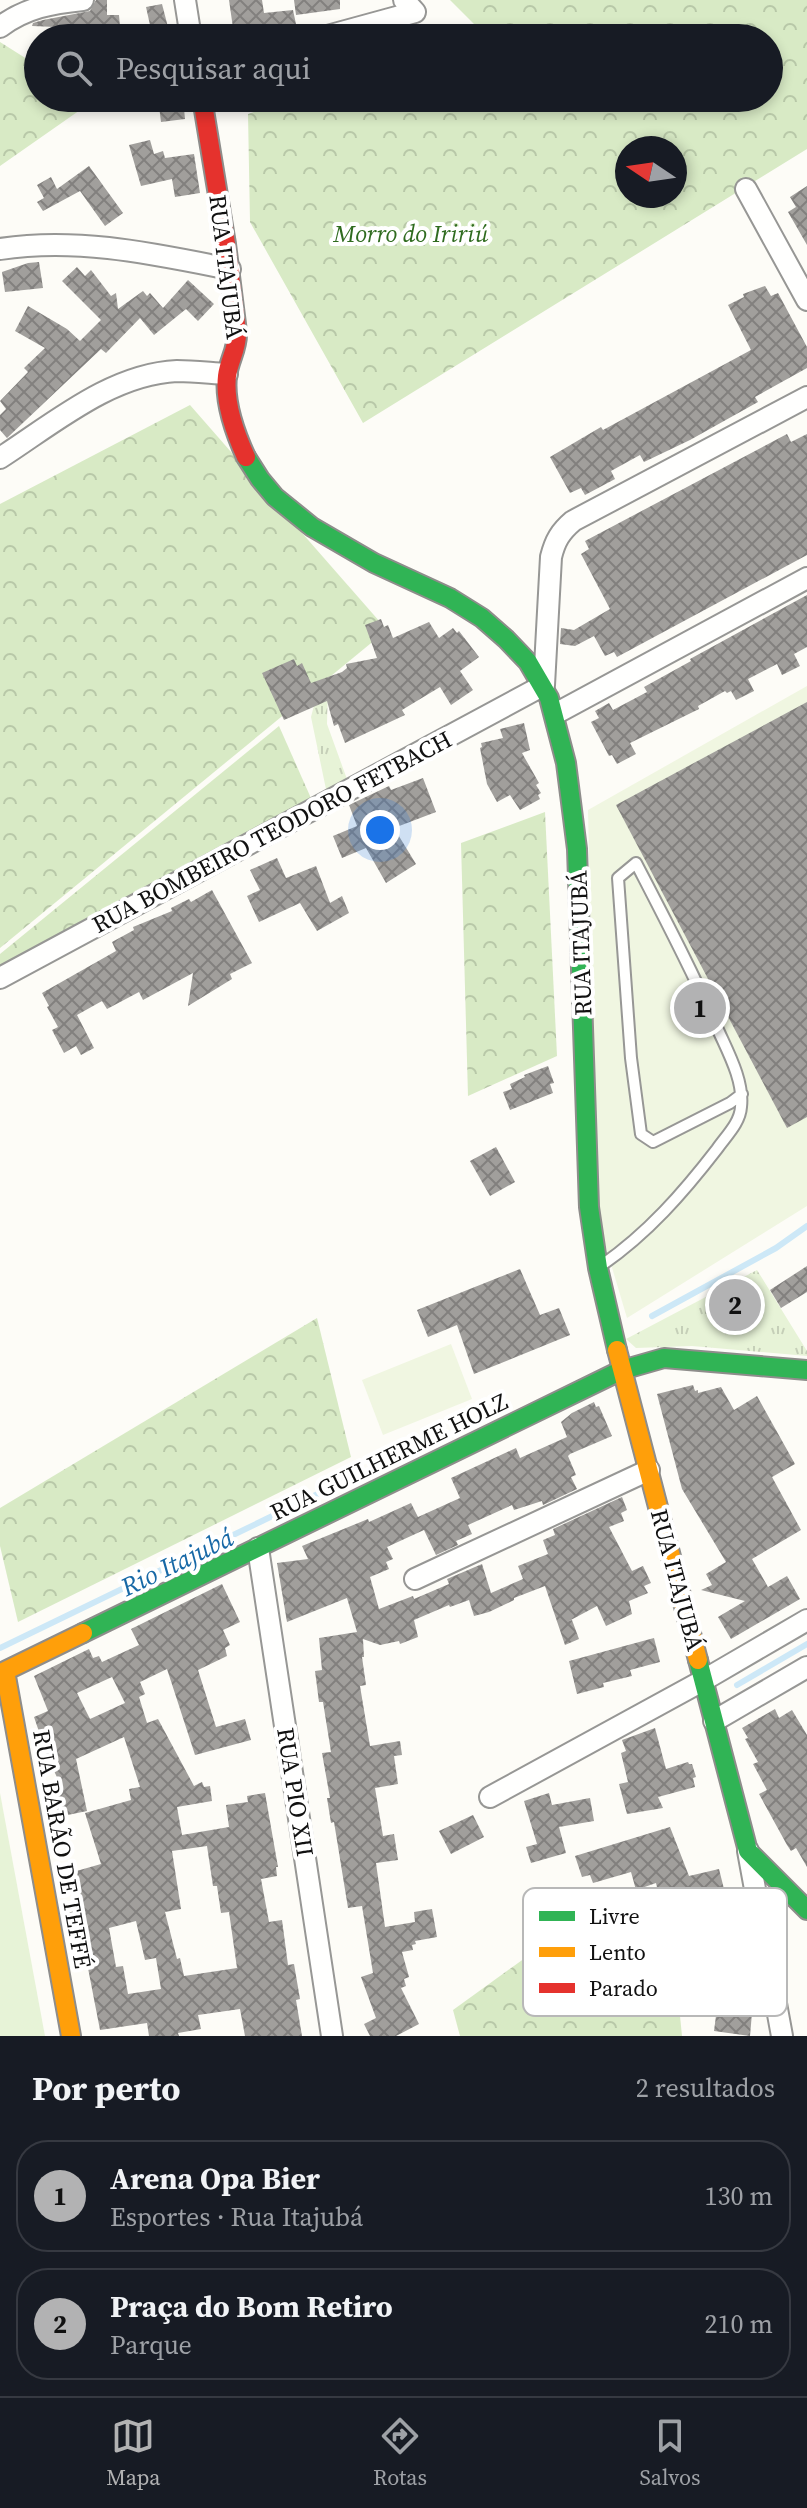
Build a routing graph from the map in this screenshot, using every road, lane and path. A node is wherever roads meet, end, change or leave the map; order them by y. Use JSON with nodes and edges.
{"nodes":[{"id":1,"x":83,"y":0,"type":"edge"},
{"id":2,"x":185,"y":0,"type":"edge"},
{"id":3,"x":404,"y":0,"type":"edge"},
{"id":4,"x":189,"y":24,"type":"edge"},
{"id":5,"x":371,"y":24,"type":"edge"},
{"id":6,"x":0,"y":27,"type":"edge"},
{"id":7,"x":204,"y":112,"type":"edge"},
{"id":8,"x":746,"y":189,"type":"dead end"},
{"id":9,"x":0,"y":249,"type":"edge"},
{"id":10,"x":230,"y":269,"type":"junction"},
{"id":11,"x":807,"y":300,"type":"edge"},
{"id":12,"x":227,"y":374,"type":"junction"},
{"id":13,"x":807,"y":397,"type":"edge"},
{"id":14,"x":0,"y":458,"type":"edge"},
{"id":15,"x":807,"y":578,"type":"edge"},
{"id":16,"x":544,"y":685,"type":"junction"},
{"id":17,"x":555,"y":714,"type":"junction"},
{"id":18,"x":0,"y":978,"type":"edge"},
{"id":19,"x":742,"y":1094,"type":"junction"},
{"id":20,"x":598,"y":1268,"type":"junction"},
{"id":21,"x":622,"y":1370,"type":"junction"},
{"id":22,"x":807,"y":1370,"type":"edge"},
{"id":23,"x":649,"y":1470,"type":"junction"},
{"id":24,"x":258,"y":1548,"type":"junction"},
{"id":25,"x":415,"y":1579,"type":"dead end"},
{"id":26,"x":807,"y":1620,"type":"edge"},
{"id":27,"x":807,"y":1667,"type":"edge"},
{"id":28,"x":5,"y":1671,"type":"joint"},
{"id":29,"x":704,"y":1680,"type":"junction"},
{"id":30,"x":714,"y":1721,"type":"junction"},
{"id":31,"x":490,"y":1797,"type":"dead end"},
{"id":32,"x":748,"y":1851,"type":"junction"},
{"id":33,"x":755,"y":1888,"type":"edge"},
{"id":34,"x":785,"y":1888,"type":"edge"},
{"id":35,"x":787,"y":1890,"type":"edge"},
{"id":36,"x":807,"y":1910,"type":"edge"},
{"id":37,"x":778,"y":2016,"type":"edge"},
{"id":38,"x":71,"y":2036,"type":"edge"},
{"id":39,"x":332,"y":2036,"type":"edge"},
{"id":40,"x":782,"y":2036,"type":"edge"}],
"edges":[{"from":1,"to":6,"type":"street"},
{"from":2,"to":4,"type":"street"},
{"from":3,"to":5,"type":"street"},
{"from":7,"to":10,"type":"street","name":"RUA ITAJUBÁ"},
{"from":8,"to":11,"type":"street"},
{"from":9,"to":10,"type":"street"},
{"from":10,"to":12,"type":"street","name":"RUA ITAJUBÁ"},
{"from":12,"to":14,"type":"street"},
{"from":12,"to":16,"type":"street","name":"RUA ITAJUBÁ"},
{"from":13,"to":16,"type":"street"},
{"from":15,"to":17,"type":"street"},
{"from":16,"to":17,"type":"street","name":"RUA ITAJUBÁ"},
{"from":16,"to":18,"type":"street","name":"RUA BOMBEIRO TEODORO FETBACH"},
{"from":17,"to":20,"type":"street","name":"RUA ITAJUBÁ"},
{"from":19,"to":19,"type":"lane"},
{"from":19,"to":20,"type":"lane"},
{"from":20,"to":21,"type":"street","name":"RUA ITAJUBÁ"},
{"from":21,"to":22,"type":"street","name":"RUA GUILHERME HOLZ"},
{"from":21,"to":23,"type":"street","name":"RUA ITAJUBÁ"},
{"from":21,"to":24,"type":"street","name":"RUA GUILHERME HOLZ"},
{"from":23,"to":25,"type":"street"},
{"from":23,"to":29,"type":"street","name":"RUA ITAJUBÁ"},
{"from":24,"to":28,"type":"street","name":"RUA GUILHERME HOLZ"},
{"from":24,"to":39,"type":"street","name":"RUA PIO XII"},
{"from":26,"to":29,"type":"street"},
{"from":27,"to":30,"type":"street"},
{"from":28,"to":38,"type":"street","name":"RUA BARÃO DE TEFFÉ"},
{"from":29,"to":30,"type":"street","name":"RUA ITAJUBÁ"},
{"from":29,"to":31,"type":"street"},
{"from":30,"to":32,"type":"street","name":"RUA ITAJUBÁ"},
{"from":32,"to":33,"type":"street"},
{"from":32,"to":34,"type":"street"},
{"from":35,"to":36,"type":"street"},
{"from":37,"to":40,"type":"street"}]}
